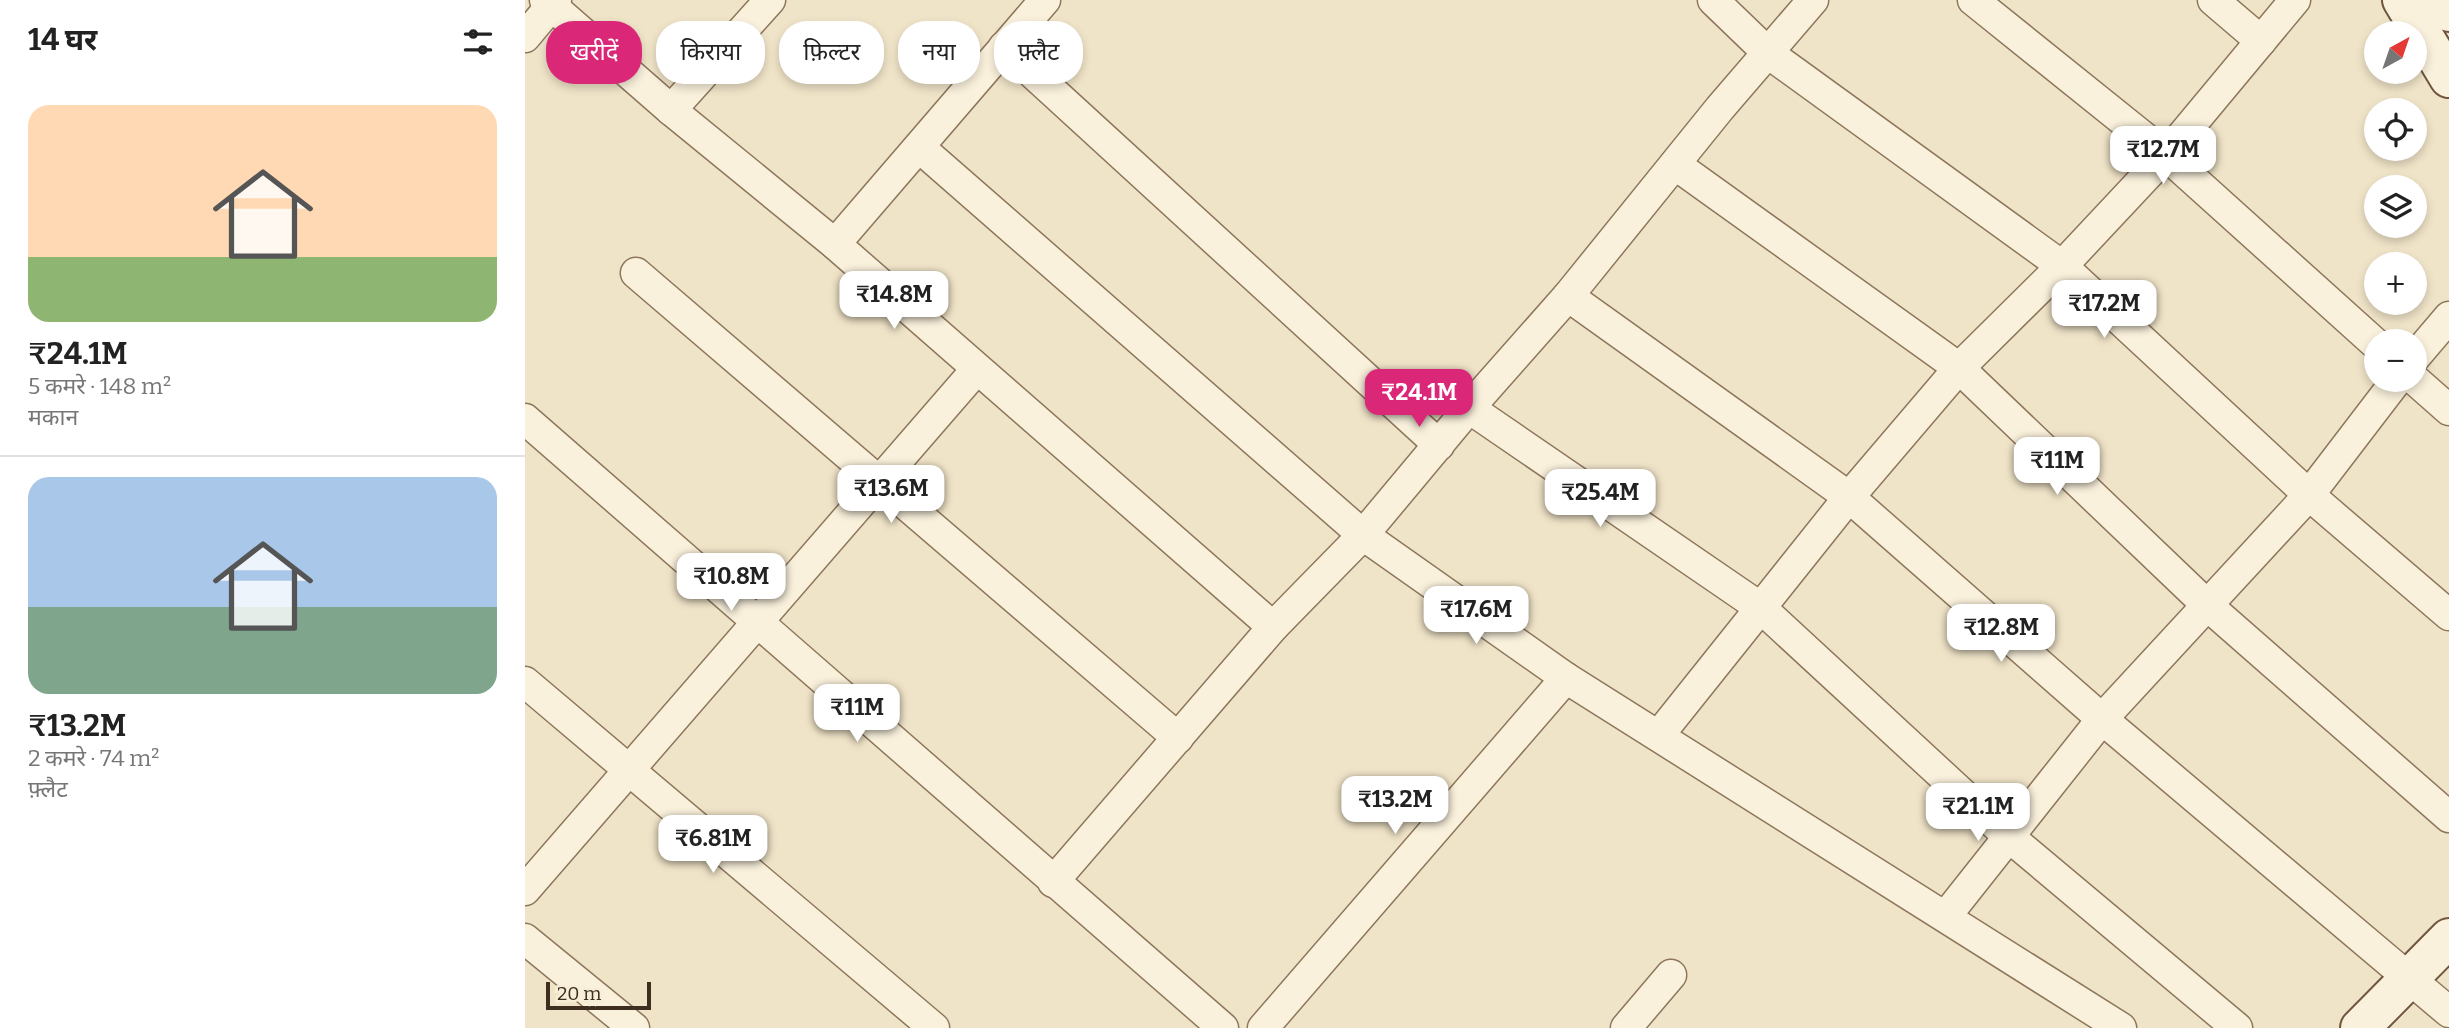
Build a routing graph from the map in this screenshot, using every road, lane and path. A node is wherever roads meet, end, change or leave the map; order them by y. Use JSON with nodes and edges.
{"nodes":[{"id":1,"x":769,"y":0,"type":"edge"},
{"id":2,"x":1045,"y":0,"type":"edge"},
{"id":3,"x":1713,"y":0,"type":"edge"},
{"id":4,"x":1813,"y":0,"type":"edge"},
{"id":5,"x":1973,"y":0,"type":"edge"},
{"id":6,"x":2213,"y":0,"type":"edge"},
{"id":7,"x":2295,"y":0,"type":"edge"},
{"id":8,"x":2402,"y":0,"type":"edge"},
{"id":9,"x":2442,"y":0,"type":"edge"},
{"id":10,"x":551,"y":2,"type":"edge"},
{"id":11,"x":2449,"y":12,"type":"edge"},
{"id":12,"x":1027,"y":21,"type":"edge"},
{"id":13,"x":525,"y":37,"type":"edge"},
{"id":14,"x":2261,"y":41,"type":"junction"},
{"id":15,"x":1768,"y":52,"type":"junction"},
{"id":16,"x":994,"y":59,"type":"edge"},
{"id":17,"x":2449,"y":78,"type":"edge"},
{"id":18,"x":1044,"y":84,"type":"edge"},
{"id":19,"x":671,"y":110,"type":"junction"},
{"id":20,"x":919,"y":147,"type":"junction"},
{"id":21,"x":2166,"y":155,"type":"junction"},
{"id":22,"x":1676,"y":164,"type":"junction"},
{"id":23,"x":835,"y":244,"type":"junction"},
{"id":24,"x":2062,"y":266,"type":"junction"},
{"id":25,"x":636,"y":273,"type":"dead end"},
{"id":26,"x":1568,"y":296,"type":"junction"},
{"id":27,"x":2449,"y":317,"type":"edge"},
{"id":28,"x":2364,"y":333,"type":"edge"},
{"id":29,"x":2427,"y":343,"type":"edge"},
{"id":30,"x":1958,"y":368,"type":"junction"},
{"id":31,"x":976,"y":370,"type":"junction"},
{"id":32,"x":2427,"y":391,"type":"edge"},
{"id":33,"x":2388,"y":392,"type":"edge"},
{"id":34,"x":1469,"y":408,"type":"junction"},
{"id":35,"x":2449,"y":411,"type":"edge"},
{"id":36,"x":525,"y":419,"type":"edge"},
{"id":37,"x":1439,"y":445,"type":"junction"},
{"id":38,"x":879,"y":481,"type":"junction"},
{"id":39,"x":2309,"y":495,"type":"junction"},
{"id":40,"x":1849,"y":497,"type":"junction"},
{"id":41,"x":1363,"y":535,"type":"junction"},
{"id":42,"x":2207,"y":605,"type":"junction"},
{"id":43,"x":1761,"y":608,"type":"junction"},
{"id":44,"x":2449,"y":615,"type":"edge"},
{"id":45,"x":757,"y":622,"type":"junction"},
{"id":46,"x":1273,"y":627,"type":"junction"},
{"id":47,"x":1566,"y":678,"type":"junction"},
{"id":48,"x":525,"y":682,"type":"edge"},
{"id":49,"x":2102,"y":719,"type":"junction"},
{"id":50,"x":1660,"y":735,"type":"junction"},
{"id":51,"x":1178,"y":738,"type":"junction"},
{"id":52,"x":629,"y":771,"type":"junction"},
{"id":53,"x":2449,"y":817,"type":"edge"},
{"id":54,"x":2008,"y":836,"type":"junction"},
{"id":55,"x":1053,"y":882,"type":"junction"},
{"id":56,"x":525,"y":890,"type":"edge"},
{"id":57,"x":1946,"y":916,"type":"junction"},
{"id":58,"x":2449,"y":938,"type":"edge"},
{"id":59,"x":525,"y":939,"type":"edge"},
{"id":60,"x":1671,"y":975,"type":"dead end"},
{"id":61,"x":2409,"y":978,"type":"junction"},
{"id":62,"x":2449,"y":1012,"type":"edge"},
{"id":63,"x":634,"y":1028,"type":"edge"},
{"id":64,"x":935,"y":1028,"type":"edge"},
{"id":65,"x":1223,"y":1028,"type":"edge"},
{"id":66,"x":1263,"y":1028,"type":"edge"},
{"id":67,"x":1626,"y":1028,"type":"edge"},
{"id":68,"x":2121,"y":1028,"type":"edge"},
{"id":69,"x":2237,"y":1028,"type":"edge"},
{"id":70,"x":2360,"y":1028,"type":"edge"}],
"edges":[{"from":1,"to":19,"type":"street"},
{"from":2,"to":12,"type":"street"},
{"from":3,"to":15,"type":"street"},
{"from":4,"to":15,"type":"street"},
{"from":5,"to":21,"type":"street"},
{"from":6,"to":14,"type":"street"},
{"from":7,"to":14,"type":"street"},
{"from":8,"to":17,"type":"main road"},
{"from":9,"to":11,"type":"main road"},
{"from":10,"to":13,"type":"street"},
{"from":10,"to":19,"type":"street"},
{"from":14,"to":21,"type":"street"},
{"from":15,"to":22,"type":"street"},
{"from":15,"to":24,"type":"street"},
{"from":16,"to":20,"type":"street"},
{"from":18,"to":37,"type":"street"},
{"from":19,"to":23,"type":"street"},
{"from":20,"to":23,"type":"street"},
{"from":20,"to":41,"type":"street"},
{"from":21,"to":24,"type":"street"},
{"from":21,"to":28,"type":"street"},
{"from":22,"to":26,"type":"street"},
{"from":22,"to":30,"type":"street"},
{"from":23,"to":31,"type":"street"},
{"from":24,"to":30,"type":"street"},
{"from":24,"to":39,"type":"street"},
{"from":25,"to":38,"type":"street"},
{"from":26,"to":34,"type":"street"},
{"from":26,"to":40,"type":"street"},
{"from":27,"to":29,"type":"street"},
{"from":30,"to":40,"type":"street"},
{"from":30,"to":42,"type":"street"},
{"from":31,"to":38,"type":"street"},
{"from":31,"to":46,"type":"street"},
{"from":32,"to":35,"type":"street"},
{"from":33,"to":39,"type":"street"},
{"from":34,"to":37,"type":"street"},
{"from":34,"to":43,"type":"street"},
{"from":36,"to":45,"type":"street"},
{"from":37,"to":41,"type":"street"},
{"from":38,"to":45,"type":"street"},
{"from":38,"to":51,"type":"street"},
{"from":39,"to":42,"type":"street"},
{"from":39,"to":44,"type":"street"},
{"from":40,"to":43,"type":"street"},
{"from":40,"to":49,"type":"street"},
{"from":41,"to":46,"type":"street"},
{"from":41,"to":47,"type":"street"},
{"from":42,"to":49,"type":"street"},
{"from":42,"to":53,"type":"street"},
{"from":43,"to":50,"type":"street"},
{"from":43,"to":54,"type":"street"},
{"from":45,"to":52,"type":"street"},
{"from":45,"to":55,"type":"street"},
{"from":46,"to":51,"type":"street"},
{"from":47,"to":50,"type":"street"},
{"from":47,"to":66,"type":"street"},
{"from":48,"to":52,"type":"street"},
{"from":49,"to":54,"type":"street"},
{"from":49,"to":61,"type":"street"},
{"from":50,"to":57,"type":"street"},
{"from":51,"to":55,"type":"street"},
{"from":52,"to":56,"type":"street"},
{"from":52,"to":64,"type":"street"},
{"from":54,"to":57,"type":"street"},
{"from":54,"to":69,"type":"street"},
{"from":55,"to":65,"type":"street"},
{"from":57,"to":68,"type":"street"},
{"from":58,"to":61,"type":"main road"},
{"from":59,"to":63,"type":"street"},
{"from":60,"to":67,"type":"street"},
{"from":61,"to":62,"type":"street"},
{"from":61,"to":70,"type":"main road"}]}
